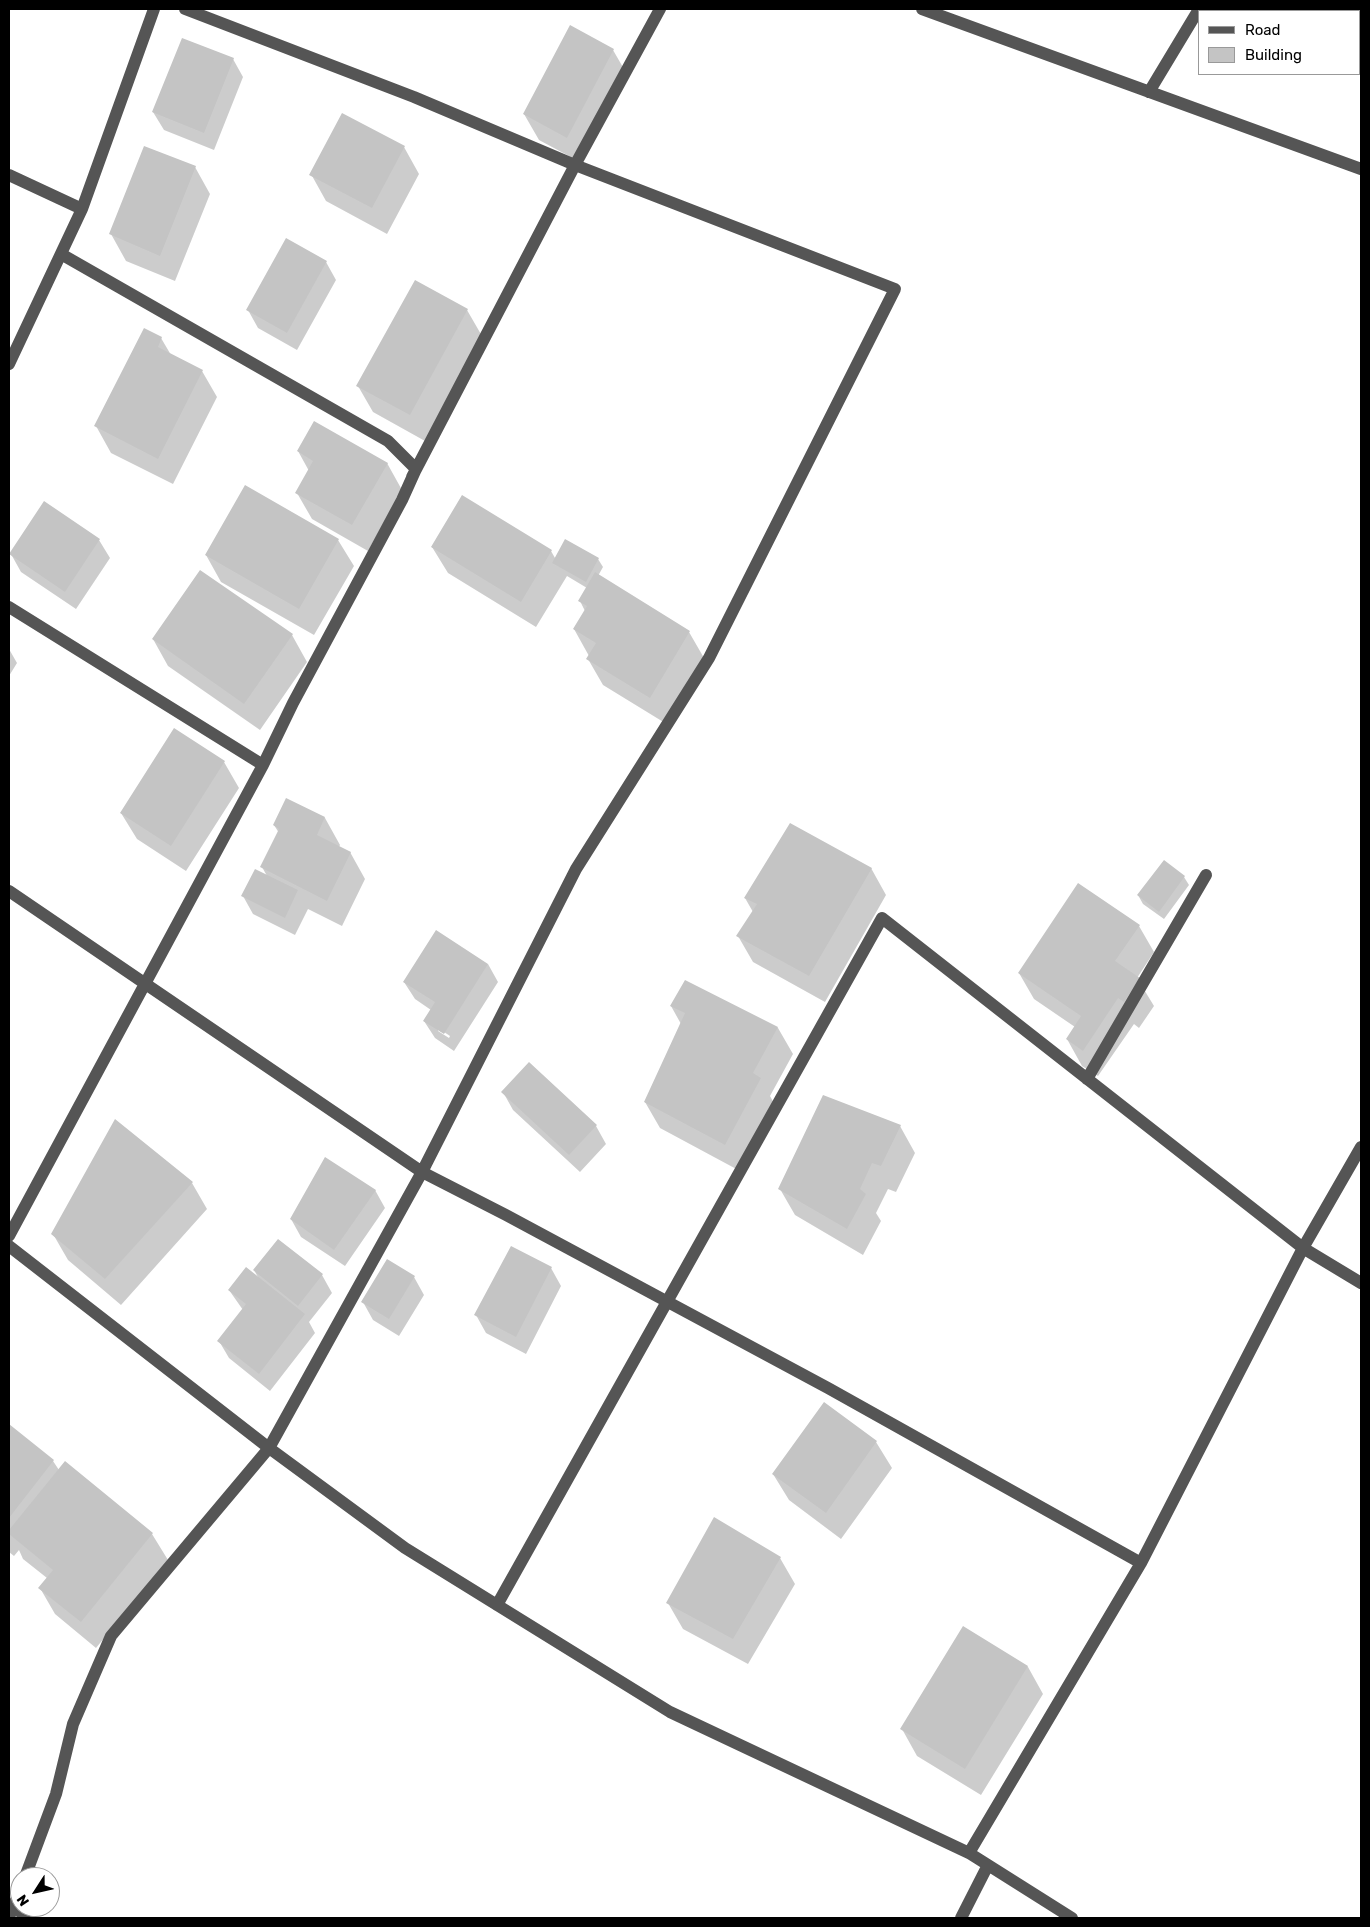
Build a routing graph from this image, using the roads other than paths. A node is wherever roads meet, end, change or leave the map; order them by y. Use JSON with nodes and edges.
{"nodes":[{"id":1,"x":154,"y":9,"type":"edge"},
{"id":2,"x":185,"y":9,"type":"edge"},
{"id":3,"x":660,"y":9,"type":"edge"},
{"id":4,"x":922,"y":9,"type":"edge"},
{"id":5,"x":1198,"y":11,"type":"edge"},
{"id":6,"x":1149,"y":92,"type":"junction"},
{"id":7,"x":575,"y":165,"type":"junction"},
{"id":8,"x":1361,"y":169,"type":"edge"},
{"id":9,"x":9,"y":175,"type":"edge"},
{"id":10,"x":82,"y":209,"type":"junction"},
{"id":11,"x":61,"y":254,"type":"junction"},
{"id":12,"x":9,"y":364,"type":"edge"},
{"id":13,"x":412,"y":477,"type":"junction"},
{"id":14,"x":9,"y":607,"type":"edge"},
{"id":15,"x":263,"y":765,"type":"junction"},
{"id":16,"x":1206,"y":875,"type":"dead end"},
{"id":17,"x":9,"y":891,"type":"edge"},
{"id":18,"x":145,"y":984,"type":"junction"},
{"id":19,"x":1087,"y":1079,"type":"junction"},
{"id":20,"x":1361,"y":1148,"type":"edge"},
{"id":21,"x":422,"y":1172,"type":"junction"},
{"id":22,"x":9,"y":1236,"type":"edge"},
{"id":23,"x":9,"y":1246,"type":"edge"},
{"id":24,"x":1303,"y":1248,"type":"junction"},
{"id":25,"x":1361,"y":1283,"type":"edge"},
{"id":26,"x":669,"y":1302,"type":"junction"},
{"id":27,"x":269,"y":1448,"type":"junction"},
{"id":28,"x":1141,"y":1563,"type":"junction"},
{"id":29,"x":497,"y":1605,"type":"junction"},
{"id":30,"x":969,"y":1853,"type":"junction"},
{"id":31,"x":988,"y":1865,"type":"junction"},
{"id":32,"x":29,"y":1867,"type":"edge"},
{"id":33,"x":961,"y":1918,"type":"edge"},
{"id":34,"x":1072,"y":1918,"type":"edge"}],
"edges":[{"from":1,"to":10,"type":"street"},
{"from":2,"to":7,"type":"street"},
{"from":3,"to":7,"type":"street"},
{"from":4,"to":6,"type":"street"},
{"from":5,"to":6,"type":"street"},
{"from":6,"to":8,"type":"street"},
{"from":7,"to":13,"type":"street"},
{"from":7,"to":21,"type":"street"},
{"from":9,"to":10,"type":"street"},
{"from":10,"to":11,"type":"street"},
{"from":11,"to":12,"type":"street"},
{"from":11,"to":13,"type":"street"},
{"from":13,"to":15,"type":"street"},
{"from":14,"to":15,"type":"street"},
{"from":15,"to":18,"type":"street"},
{"from":16,"to":19,"type":"street"},
{"from":17,"to":18,"type":"street"},
{"from":18,"to":21,"type":"street"},
{"from":18,"to":22,"type":"street"},
{"from":19,"to":24,"type":"street"},
{"from":19,"to":26,"type":"street"},
{"from":20,"to":24,"type":"street"},
{"from":21,"to":26,"type":"street"},
{"from":21,"to":27,"type":"street"},
{"from":23,"to":27,"type":"street"},
{"from":24,"to":25,"type":"street"},
{"from":24,"to":28,"type":"street"},
{"from":26,"to":28,"type":"street"},
{"from":26,"to":29,"type":"street"},
{"from":27,"to":29,"type":"street"},
{"from":27,"to":32,"type":"street"},
{"from":28,"to":30,"type":"street"},
{"from":29,"to":30,"type":"street"},
{"from":30,"to":31,"type":"street"},
{"from":31,"to":33,"type":"street"},
{"from":31,"to":34,"type":"street"}]}
